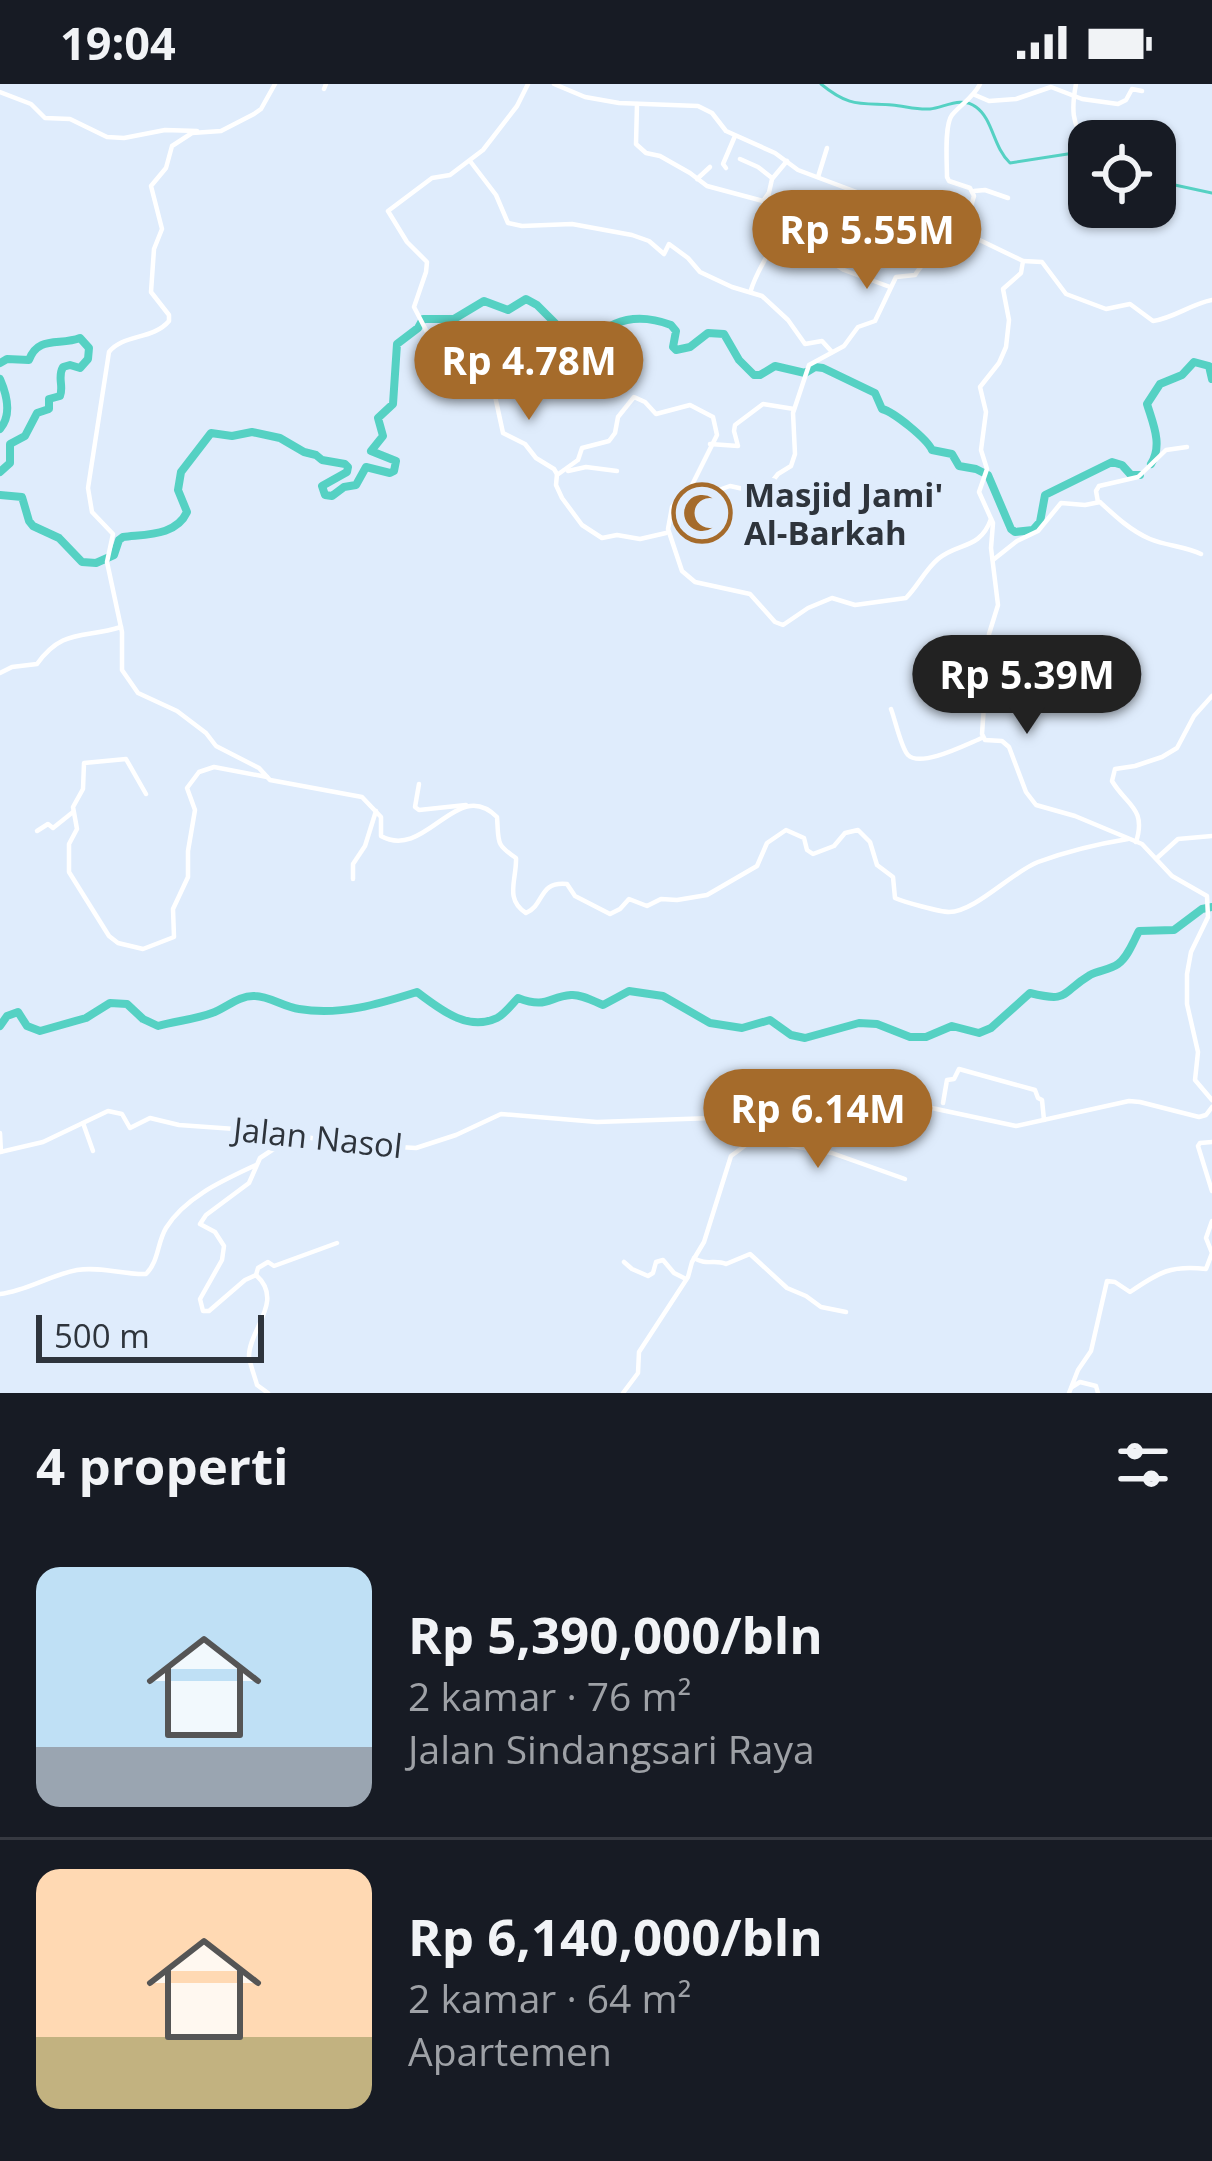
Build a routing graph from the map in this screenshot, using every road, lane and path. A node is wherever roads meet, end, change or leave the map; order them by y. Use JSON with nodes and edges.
{"nodes":[{"id":1,"x":274,"y":84,"type":"edge"},
{"id":2,"x":528,"y":84,"type":"edge"},
{"id":3,"x":554,"y":84,"type":"edge"},
{"id":4,"x":980,"y":84,"type":"edge"},
{"id":5,"x":1076,"y":84,"type":"edge"},
{"id":6,"x":1142,"y":91,"type":"dead end"},
{"id":7,"x":0,"y":92,"type":"edge"},
{"id":8,"x":974,"y":96,"type":"junction"},
{"id":9,"x":1074,"y":97,"type":"junction"},
{"id":10,"x":637,"y":104,"type":"junction"},
{"id":11,"x":1075,"y":120,"type":"edge"},
{"id":12,"x":202,"y":132,"type":"junction"},
{"id":13,"x":735,"y":136,"type":"junction"},
{"id":14,"x":827,"y":148,"type":"dead end"},
{"id":15,"x":740,"y":159,"type":"dead end"},
{"id":16,"x":787,"y":160,"type":"junction"},
{"id":17,"x":470,"y":161,"type":"junction"},
{"id":18,"x":710,"y":167,"type":"dead end"},
{"id":19,"x":726,"y":167,"type":"dead end"},
{"id":20,"x":818,"y":177,"type":"junction"},
{"id":21,"x":772,"y":178,"type":"junction"},
{"id":22,"x":698,"y":179,"type":"junction"},
{"id":23,"x":974,"y":191,"type":"junction"},
{"id":24,"x":768,"y":194,"type":"junction"},
{"id":25,"x":1008,"y":198,"type":"dead end"},
{"id":26,"x":777,"y":210,"type":"junction"},
{"id":27,"x":963,"y":232,"type":"junction"},
{"id":28,"x":1023,"y":261,"type":"junction"},
{"id":29,"x":890,"y":287,"type":"junction"},
{"id":30,"x":751,"y":292,"type":"junction"},
{"id":31,"x":1212,"y":300,"type":"edge"},
{"id":32,"x":832,"y":352,"type":"junction"},
{"id":33,"x":794,"y":409,"type":"junction"},
{"id":34,"x":710,"y":444,"type":"junction"},
{"id":35,"x":1187,"y":447,"type":"dead end"},
{"id":36,"x":617,"y":471,"type":"dead end"},
{"id":37,"x":557,"y":475,"type":"junction"},
{"id":38,"x":691,"y":489,"type":"junction"},
{"id":39,"x":1098,"y":502,"type":"junction"},
{"id":40,"x":991,"y":519,"type":"junction"},
{"id":41,"x":668,"y":533,"type":"junction"},
{"id":42,"x":1201,"y":554,"type":"dead end"},
{"id":43,"x":993,"y":560,"type":"junction"},
{"id":44,"x":121,"y":627,"type":"junction"},
{"id":45,"x":0,"y":673,"type":"edge"},
{"id":46,"x":1212,"y":696,"type":"edge"},
{"id":47,"x":891,"y":709,"type":"dead end"},
{"id":48,"x":982,"y":738,"type":"junction"},
{"id":49,"x":267,"y":777,"type":"junction"},
{"id":50,"x":419,"y":784,"type":"dead end"},
{"id":51,"x":146,"y":794,"type":"dead end"},
{"id":52,"x":466,"y":806,"type":"junction"},
{"id":53,"x":376,"y":811,"type":"junction"},
{"id":54,"x":73,"y":812,"type":"junction"},
{"id":55,"x":38,"y":831,"type":"dead end"},
{"id":56,"x":1212,"y":836,"type":"edge"},
{"id":57,"x":1132,"y":840,"type":"junction"},
{"id":58,"x":1157,"y":858,"type":"junction"},
{"id":59,"x":353,"y":879,"type":"dead end"},
{"id":60,"x":1210,"y":898,"type":"edge"},
{"id":61,"x":1197,"y":1046,"type":"junction"},
{"id":62,"x":1212,"y":1047,"type":"edge"},
{"id":63,"x":1210,"y":1099,"type":"edge"},
{"id":64,"x":943,"y":1103,"type":"dead end"},
{"id":65,"x":787,"y":1108,"type":"junction"},
{"id":66,"x":1044,"y":1120,"type":"junction"},
{"id":67,"x":83,"y":1123,"type":"junction"},
{"id":68,"x":774,"y":1124,"type":"junction"},
{"id":69,"x":0,"y":1133,"type":"edge"},
{"id":70,"x":295,"y":1135,"type":"junction"},
{"id":71,"x":1212,"y":1142,"type":"edge"},
{"id":72,"x":94,"y":1151,"type":"dead end"},
{"id":73,"x":1,"y":1152,"type":"edge"},
{"id":74,"x":256,"y":1166,"type":"junction"},
{"id":75,"x":905,"y":1179,"type":"dead end"},
{"id":76,"x":1212,"y":1191,"type":"edge"},
{"id":77,"x":1212,"y":1221,"type":"edge"},
{"id":78,"x":337,"y":1243,"type":"dead end"},
{"id":79,"x":694,"y":1258,"type":"junction"},
{"id":80,"x":624,"y":1262,"type":"dead end"},
{"id":81,"x":256,"y":1275,"type":"junction"},
{"id":82,"x":686,"y":1279,"type":"junction"},
{"id":83,"x":0,"y":1294,"type":"edge"},
{"id":84,"x":846,"y":1312,"type":"dead end"},
{"id":85,"x":1071,"y":1390,"type":"edge"},
{"id":86,"x":268,"y":1393,"type":"edge"},
{"id":87,"x":623,"y":1393,"type":"edge"},
{"id":88,"x":1098,"y":1393,"type":"edge"}],
"edges":[{"from":1,"to":12,"type":"street"},
{"from":2,"to":17,"type":"street"},
{"from":3,"to":10,"type":"street"},
{"from":4,"to":8,"type":"street"},
{"from":5,"to":9,"type":"street"},
{"from":6,"to":9,"type":"street"},
{"from":7,"to":12,"type":"street"},
{"from":8,"to":9,"type":"street"},
{"from":8,"to":23,"type":"street"},
{"from":9,"to":11,"type":"street"},
{"from":10,"to":13,"type":"street"},
{"from":10,"to":22,"type":"street"},
{"from":12,"to":44,"type":"street"},
{"from":13,"to":16,"type":"street"},
{"from":13,"to":19,"type":"street"},
{"from":14,"to":20,"type":"street"},
{"from":15,"to":21,"type":"street"},
{"from":16,"to":20,"type":"street"},
{"from":16,"to":21,"type":"street"},
{"from":17,"to":30,"type":"street"},
{"from":17,"to":37,"type":"street"},
{"from":18,"to":22,"type":"street"},
{"from":20,"to":27,"type":"street"},
{"from":21,"to":24,"type":"street"},
{"from":22,"to":24,"type":"street"},
{"from":23,"to":25,"type":"street"},
{"from":23,"to":27,"type":"street"},
{"from":24,"to":26,"type":"street"},
{"from":26,"to":29,"type":"street"},
{"from":26,"to":30,"type":"street"},
{"from":27,"to":28,"type":"street"},
{"from":27,"to":29,"type":"street"},
{"from":28,"to":31,"type":"street"},
{"from":28,"to":40,"type":"street"},
{"from":29,"to":32,"type":"street"},
{"from":30,"to":32,"type":"street"},
{"from":32,"to":33,"type":"street"},
{"from":33,"to":34,"type":"street"},
{"from":33,"to":38,"type":"street"},
{"from":34,"to":37,"type":"street"},
{"from":34,"to":38,"type":"street"},
{"from":35,"to":39,"type":"street"},
{"from":36,"to":37,"type":"street"},
{"from":37,"to":41,"type":"street"},
{"from":38,"to":41,"type":"street"},
{"from":39,"to":42,"type":"street"},
{"from":39,"to":43,"type":"street"},
{"from":40,"to":41,"type":"street"},
{"from":40,"to":43,"type":"street"},
{"from":43,"to":48,"type":"street"},
{"from":44,"to":45,"type":"street"},
{"from":44,"to":49,"type":"street"},
{"from":46,"to":57,"type":"street"},
{"from":47,"to":48,"type":"street"},
{"from":48,"to":57,"type":"street"},
{"from":49,"to":53,"type":"street"},
{"from":49,"to":54,"type":"street"},
{"from":50,"to":52,"type":"street"},
{"from":51,"to":54,"type":"street"},
{"from":52,"to":53,"type":"street"},
{"from":52,"to":57,"type":"street"},
{"from":53,"to":59,"type":"street"},
{"from":54,"to":55,"type":"street"},
{"from":56,"to":58,"type":"street"},
{"from":57,"to":58,"type":"street"},
{"from":58,"to":60,"type":"street"},
{"from":60,"to":61,"type":"street"},
{"from":61,"to":62,"type":"street"},
{"from":61,"to":63,"type":"street"},
{"from":63,"to":66,"type":"street","name":"Jalan Nasol"},
{"from":64,"to":66,"type":"street"},
{"from":65,"to":66,"type":"street","name":"Jalan Nasol"},
{"from":65,"to":68,"type":"street"},
{"from":65,"to":70,"type":"street","name":"Jalan Nasol"},
{"from":67,"to":70,"type":"street","name":"Jalan Nasol"},
{"from":67,"to":72,"type":"street"},
{"from":67,"to":73,"type":"street","name":"Jalan Nasol"},
{"from":68,"to":75,"type":"street"},
{"from":68,"to":79,"type":"street"},
{"from":69,"to":73,"type":"street"},
{"from":70,"to":74,"type":"street"},
{"from":71,"to":76,"type":"street"},
{"from":74,"to":81,"type":"street"},
{"from":74,"to":83,"type":"street"},
{"from":77,"to":85,"type":"street"},
{"from":78,"to":81,"type":"street"},
{"from":79,"to":82,"type":"street"},
{"from":79,"to":84,"type":"street"},
{"from":80,"to":82,"type":"street"},
{"from":81,"to":86,"type":"street"},
{"from":82,"to":87,"type":"street"},
{"from":85,"to":88,"type":"street"}]}
